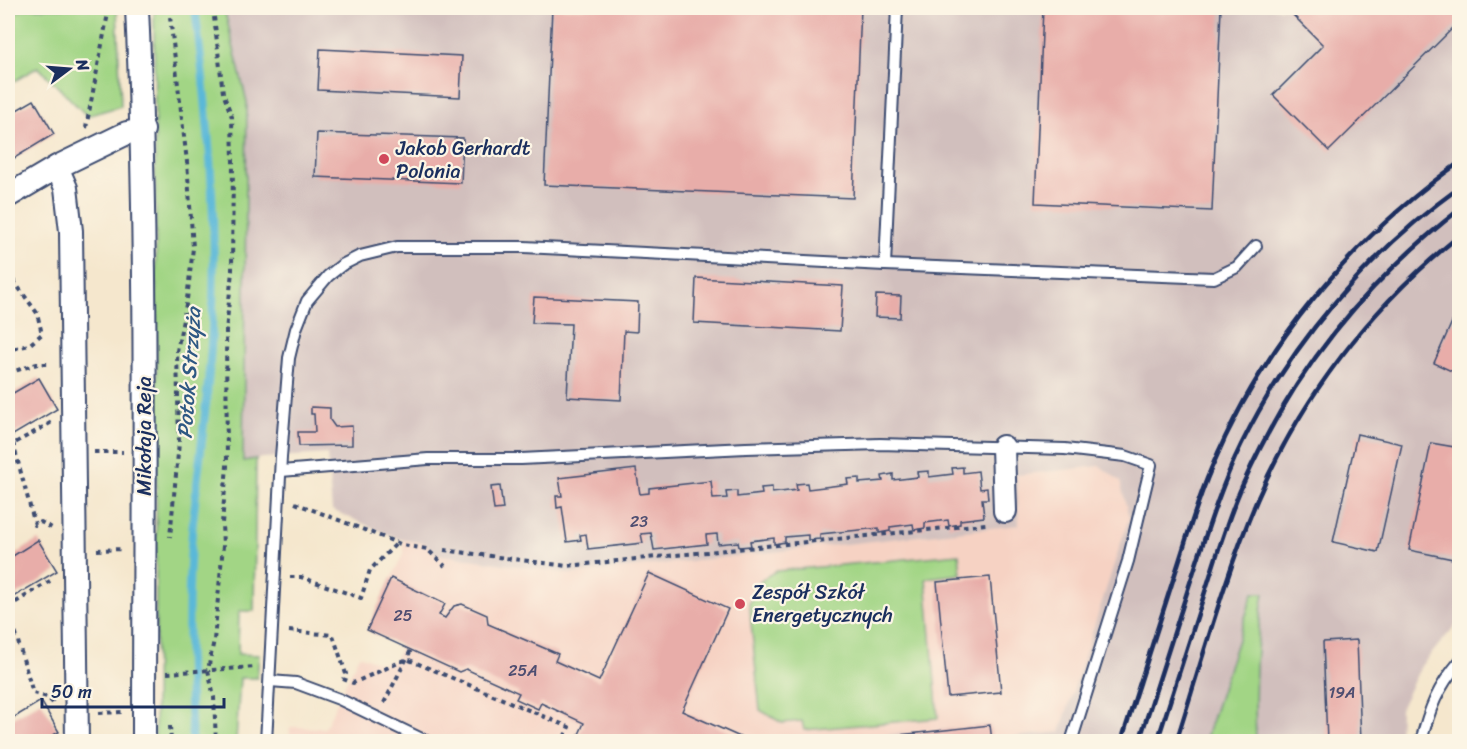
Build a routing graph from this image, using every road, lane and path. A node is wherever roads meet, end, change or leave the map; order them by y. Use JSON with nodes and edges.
{"nodes":[{"id":1,"x":109,"y":8,"type":"edge"},
{"id":2,"x":137,"y":8,"type":"edge"},
{"id":3,"x":169,"y":8,"type":"edge"},
{"id":4,"x":213,"y":8,"type":"edge"},
{"id":5,"x":897,"y":8,"type":"edge"},
{"id":6,"x":142,"y":130,"type":"junction"},
{"id":7,"x":81,"y":156,"type":"junction"},
{"id":8,"x":57,"y":167,"type":"junction"},
{"id":9,"x":8,"y":196,"type":"edge"},
{"id":10,"x":1256,"y":246,"type":"dead end"},
{"id":11,"x":885,"y":266,"type":"junction"},
{"id":12,"x":8,"y":273,"type":"edge"},
{"id":13,"x":8,"y":350,"type":"edge"},
{"id":14,"x":73,"y":363,"type":"junction"},
{"id":15,"x":8,"y":373,"type":"edge"},
{"id":16,"x":74,"y":420,"type":"junction"},
{"id":17,"x":13,"y":443,"type":"junction"},
{"id":18,"x":8,"y":447,"type":"edge"},
{"id":19,"x":1002,"y":447,"type":"junction"},
{"id":20,"x":127,"y":452,"type":"dead end"},
{"id":21,"x":74,"y":453,"type":"junction"},
{"id":22,"x":281,"y":471,"type":"junction"},
{"id":23,"x":279,"y":503,"type":"junction"},
{"id":24,"x":1005,"y":511,"type":"joint"},
{"id":25,"x":56,"y":534,"type":"dead end"},
{"id":26,"x":398,"y":542,"type":"junction"},
{"id":27,"x":169,"y":549,"type":"dead end"},
{"id":28,"x":444,"y":550,"type":"dead end"},
{"id":29,"x":445,"y":566,"type":"dead end"},
{"id":30,"x":275,"y":576,"type":"junction"},
{"id":31,"x":56,"y":578,"type":"dead end"},
{"id":32,"x":8,"y":607,"type":"edge"},
{"id":33,"x":273,"y":630,"type":"junction"},
{"id":34,"x":411,"y":650,"type":"dead end"},
{"id":35,"x":255,"y":657,"type":"dead end"},
{"id":36,"x":407,"y":659,"type":"junction"},
{"id":37,"x":1460,"y":661,"type":"edge"},
{"id":38,"x":167,"y":662,"type":"dead end"},
{"id":39,"x":271,"y":666,"type":"junction"},
{"id":40,"x":255,"y":667,"type":"junction"},
{"id":41,"x":206,"y":670,"type":"junction"},
{"id":42,"x":176,"y":672,"type":"dead end"},
{"id":43,"x":167,"y":673,"type":"dead end"},
{"id":44,"x":343,"y":679,"type":"junction"},
{"id":45,"x":270,"y":681,"type":"junction"},
{"id":46,"x":334,"y":698,"type":"junction"},
{"id":47,"x":59,"y":708,"type":"dead end"},
{"id":48,"x":377,"y":718,"type":"junction"},
{"id":49,"x":77,"y":741,"type":"edge"},
{"id":50,"x":144,"y":741,"type":"edge"},
{"id":51,"x":216,"y":741,"type":"edge"},
{"id":52,"x":266,"y":741,"type":"edge"},
{"id":53,"x":428,"y":741,"type":"edge"},
{"id":54,"x":562,"y":741,"type":"edge"},
{"id":55,"x":1071,"y":741,"type":"edge"},
{"id":56,"x":1421,"y":741,"type":"edge"}],
"edges":[{"from":1,"to":7,"type":"path"},
{"from":2,"to":6,"type":"street","name":"Mikołaja Reja"},
{"from":3,"to":27,"type":"path"},
{"from":4,"to":41,"type":"path"},
{"from":5,"to":11,"type":"lane"},
{"from":6,"to":7,"type":"street"},
{"from":6,"to":50,"type":"street","name":"Mikołaja Reja"},
{"from":7,"to":8,"type":"street"},
{"from":8,"to":9,"type":"street"},
{"from":8,"to":14,"type":"street"},
{"from":10,"to":11,"type":"lane"},
{"from":11,"to":22,"type":"lane"},
{"from":12,"to":13,"type":"path"},
{"from":14,"to":15,"type":"path"},
{"from":14,"to":16,"type":"street"},
{"from":16,"to":17,"type":"path"},
{"from":16,"to":21,"type":"street"},
{"from":17,"to":18,"type":"path"},
{"from":17,"to":25,"type":"path"},
{"from":19,"to":22,"type":"lane"},
{"from":19,"to":24,"type":"street"},
{"from":19,"to":55,"type":"lane"},
{"from":20,"to":21,"type":"path"},
{"from":21,"to":49,"type":"street"},
{"from":22,"to":23,"type":"lane"},
{"from":23,"to":26,"type":"path"},
{"from":23,"to":30,"type":"lane"},
{"from":24,"to":28,"type":"path"},
{"from":26,"to":29,"type":"path"},
{"from":26,"to":30,"type":"path"},
{"from":30,"to":33,"type":"lane"},
{"from":31,"to":32,"type":"path"},
{"from":32,"to":47,"type":"path"},
{"from":33,"to":39,"type":"lane"},
{"from":33,"to":44,"type":"path"},
{"from":34,"to":36,"type":"path"},
{"from":35,"to":40,"type":"path"},
{"from":36,"to":44,"type":"path"},
{"from":36,"to":48,"type":"path"},
{"from":36,"to":54,"type":"path"},
{"from":37,"to":56,"type":"lane"},
{"from":38,"to":43,"type":"path"},
{"from":39,"to":40,"type":"path"},
{"from":39,"to":45,"type":"lane"},
{"from":40,"to":41,"type":"path"},
{"from":41,"to":42,"type":"path"},
{"from":41,"to":51,"type":"path"},
{"from":44,"to":46,"type":"path"},
{"from":45,"to":46,"type":"lane"},
{"from":45,"to":52,"type":"lane"},
{"from":46,"to":48,"type":"lane"},
{"from":48,"to":53,"type":"lane"}]}
